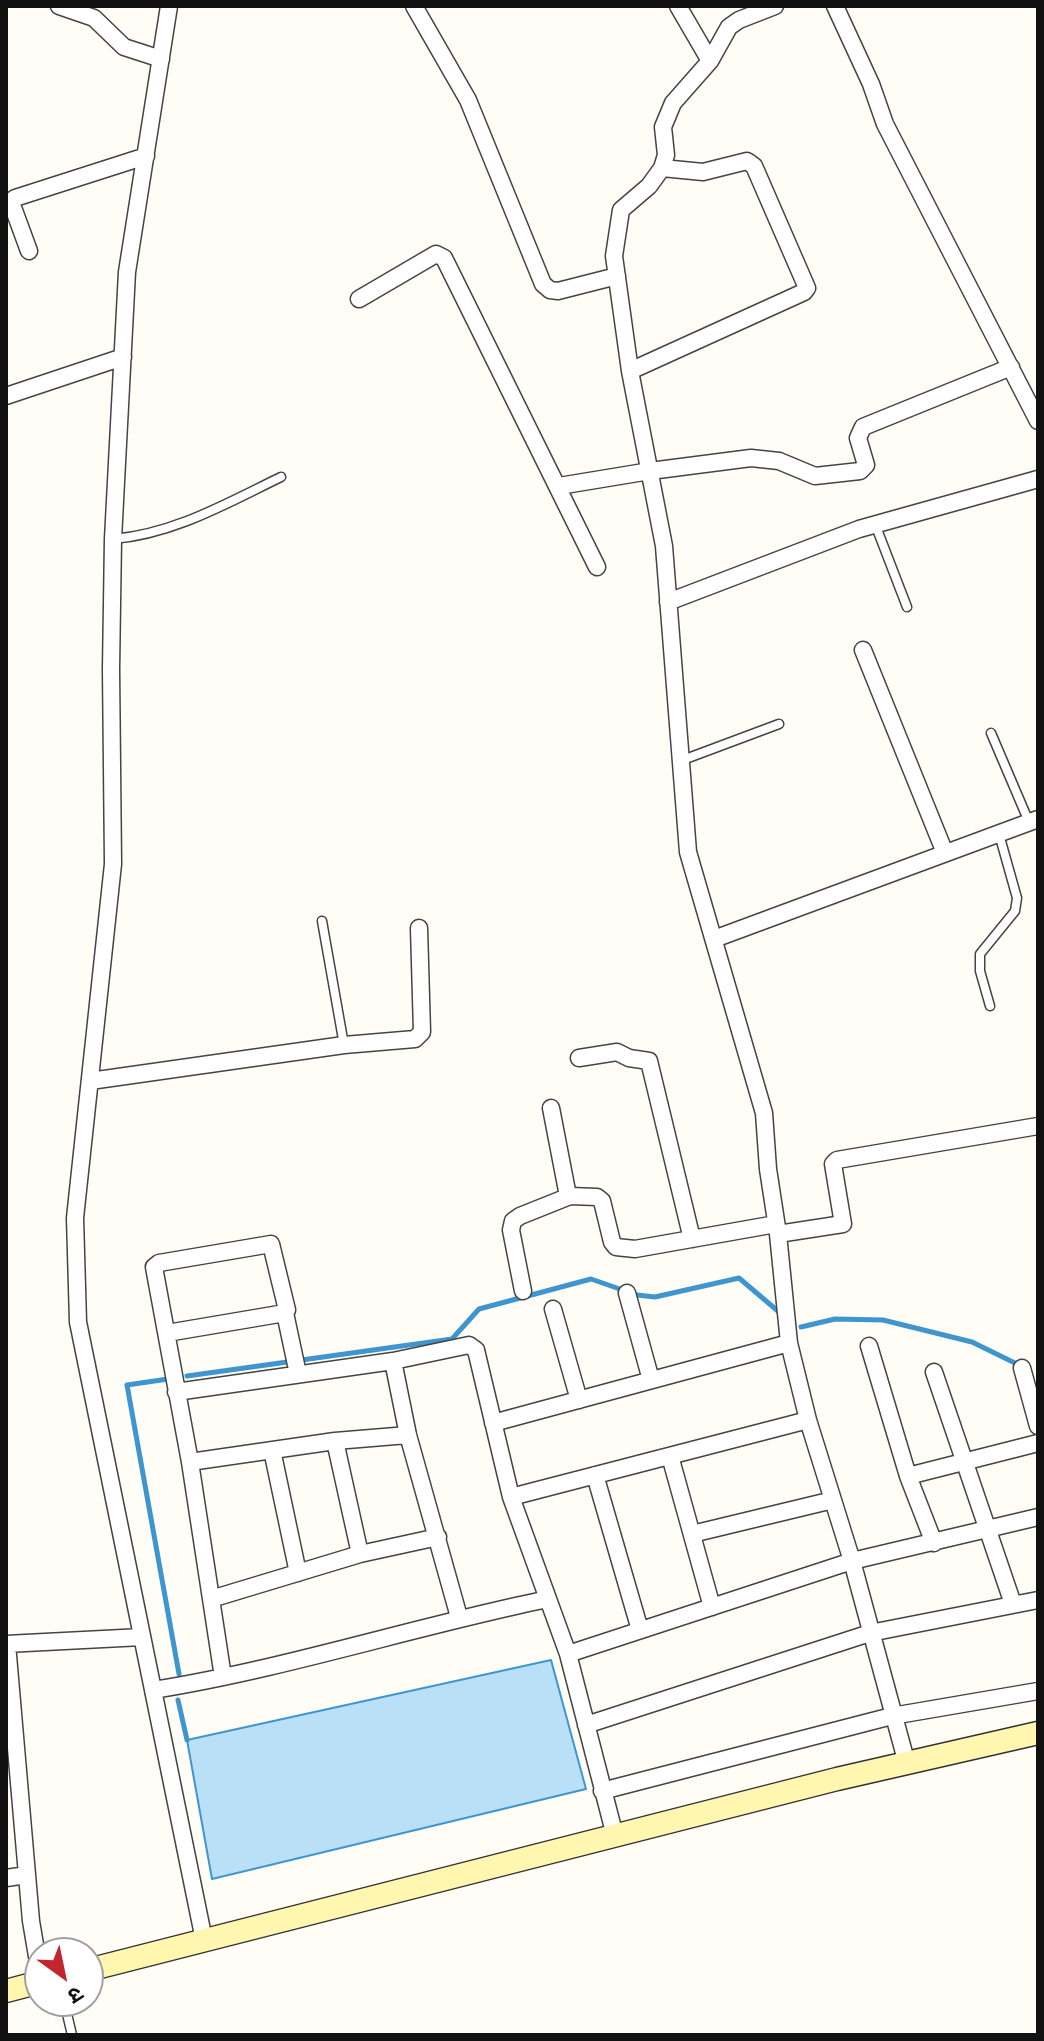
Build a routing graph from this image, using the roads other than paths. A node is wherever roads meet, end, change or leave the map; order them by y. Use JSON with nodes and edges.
{"nodes":[{"id":1,"x":59,"y":6,"type":"edge"},
{"id":2,"x":169,"y":6,"type":"edge"},
{"id":3,"x":414,"y":6,"type":"edge"},
{"id":4,"x":678,"y":6,"type":"edge"},
{"id":5,"x":775,"y":6,"type":"edge"},
{"id":6,"x":835,"y":6,"type":"edge"},
{"id":7,"x":162,"y":56,"type":"junction"},
{"id":8,"x":710,"y":61,"type":"junction"},
{"id":9,"x":146,"y":156,"type":"junction"},
{"id":10,"x":662,"y":168,"type":"junction"},
{"id":11,"x":29,"y":251,"type":"dead end"},
{"id":12,"x":617,"y":276,"type":"junction"},
{"id":13,"x":359,"y":299,"type":"dead end"},
{"id":14,"x":123,"y":357,"type":"junction"},
{"id":15,"x":1011,"y":367,"type":"junction"},
{"id":16,"x":630,"y":371,"type":"junction"},
{"id":17,"x":6,"y":396,"type":"edge"},
{"id":18,"x":1038,"y":421,"type":"edge"},
{"id":19,"x":650,"y":471,"type":"junction"},
{"id":20,"x":281,"y":477,"type":"dead end"},
{"id":21,"x":1038,"y":479,"type":"edge"},
{"id":22,"x":559,"y":486,"type":"junction"},
{"id":23,"x":875,"y":524,"type":"junction"},
{"id":24,"x":113,"y":539,"type":"junction"},
{"id":25,"x":597,"y":567,"type":"dead end"},
{"id":26,"x":668,"y":602,"type":"junction"},
{"id":27,"x":907,"y":607,"type":"dead end"},
{"id":28,"x":863,"y":650,"type":"dead end"},
{"id":29,"x":779,"y":724,"type":"dead end"},
{"id":30,"x":991,"y":733,"type":"dead end"},
{"id":31,"x":679,"y":761,"type":"junction"},
{"id":32,"x":1034,"y":821,"type":"edge"},
{"id":33,"x":999,"y":833,"type":"junction"},
{"id":34,"x":945,"y":853,"type":"junction"},
{"id":35,"x":322,"y":921,"type":"dead end"},
{"id":36,"x":419,"y":928,"type":"dead end"},
{"id":37,"x":714,"y":939,"type":"junction"},
{"id":38,"x":990,"y":1006,"type":"dead end"},
{"id":39,"x":344,"y":1045,"type":"junction"},
{"id":40,"x":579,"y":1058,"type":"dead end"},
{"id":41,"x":90,"y":1081,"type":"junction"},
{"id":42,"x":551,"y":1108,"type":"dead end"},
{"id":43,"x":1038,"y":1126,"type":"edge"},
{"id":44,"x":570,"y":1196,"type":"junction"},
{"id":45,"x":777,"y":1229,"type":"junction"},
{"id":46,"x":692,"y":1239,"type":"junction"},
{"id":47,"x":523,"y":1291,"type":"dead end"},
{"id":48,"x":627,"y":1293,"type":"dead end"},
{"id":49,"x":553,"y":1309,"type":"dead end"},
{"id":50,"x":285,"y":1313,"type":"junction"},
{"id":51,"x":167,"y":1333,"type":"junction"},
{"id":52,"x":789,"y":1343,"type":"junction"},
{"id":53,"x":869,"y":1346,"type":"dead end"},
{"id":54,"x":393,"y":1361,"type":"junction"},
{"id":55,"x":295,"y":1365,"type":"junction"},
{"id":56,"x":1022,"y":1368,"type":"dead end"},
{"id":57,"x":934,"y":1372,"type":"dead end"},
{"id":58,"x":651,"y":1380,"type":"junction"},
{"id":59,"x":176,"y":1392,"type":"junction"},
{"id":60,"x":579,"y":1400,"type":"junction"},
{"id":61,"x":808,"y":1420,"type":"junction"},
{"id":62,"x":493,"y":1423,"type":"junction"},
{"id":63,"x":1038,"y":1426,"type":"edge"},
{"id":64,"x":408,"y":1435,"type":"junction"},
{"id":65,"x":335,"y":1441,"type":"junction"},
{"id":66,"x":1038,"y":1443,"type":"edge"},
{"id":67,"x":272,"y":1450,"type":"junction"},
{"id":68,"x":670,"y":1456,"type":"junction"},
{"id":69,"x":962,"y":1460,"type":"junction"},
{"id":70,"x":190,"y":1462,"type":"junction"},
{"id":71,"x":595,"y":1475,"type":"junction"},
{"id":72,"x":908,"y":1476,"type":"junction"},
{"id":73,"x":511,"y":1497,"type":"junction"},
{"id":74,"x":833,"y":1500,"type":"junction"},
{"id":75,"x":1038,"y":1517,"type":"edge"},
{"id":76,"x":985,"y":1528,"type":"junction"},
{"id":77,"x":692,"y":1534,"type":"junction"},
{"id":78,"x":438,"y":1537,"type":"junction"},
{"id":79,"x":934,"y":1543,"type":"junction"},
{"id":80,"x":360,"y":1554,"type":"junction"},
{"id":81,"x":852,"y":1561,"type":"junction"},
{"id":82,"x":298,"y":1573,"type":"junction"},
{"id":83,"x":211,"y":1599,"type":"junction"},
{"id":84,"x":548,"y":1599,"type":"junction"},
{"id":85,"x":1038,"y":1600,"type":"edge"},
{"id":86,"x":1013,"y":1604,"type":"junction"},
{"id":87,"x":712,"y":1607,"type":"junction"},
{"id":88,"x":459,"y":1617,"type":"junction"},
{"id":89,"x":640,"y":1630,"type":"junction"},
{"id":90,"x":870,"y":1633,"type":"junction"},
{"id":91,"x":142,"y":1637,"type":"junction"},
{"id":92,"x":7,"y":1649,"type":"edge"},
{"id":93,"x":568,"y":1654,"type":"junction"},
{"id":94,"x":223,"y":1677,"type":"junction"},
{"id":95,"x":153,"y":1690,"type":"junction"},
{"id":96,"x":1038,"y":1691,"type":"edge"},
{"id":97,"x":892,"y":1716,"type":"junction"},
{"id":98,"x":586,"y":1725,"type":"junction"},
{"id":99,"x":1038,"y":1733,"type":"edge"},
{"id":100,"x":907,"y":1764,"type":"junction"},
{"id":101,"x":602,"y":1791,"type":"junction"},
{"id":102,"x":615,"y":1836,"type":"junction"},
{"id":103,"x":27,"y":1875,"type":"junction"},
{"id":104,"x":6,"y":1878,"type":"edge"},
{"id":105,"x":34,"y":1937,"type":"edge"},
{"id":106,"x":204,"y":1940,"type":"junction"},
{"id":107,"x":104,"y":1966,"type":"edge"}],
"edges":[{"from":1,"to":7,"type":"street"},
{"from":2,"to":7,"type":"street"},
{"from":3,"to":12,"type":"street"},
{"from":4,"to":8,"type":"street"},
{"from":5,"to":8,"type":"street"},
{"from":6,"to":15,"type":"street"},
{"from":7,"to":9,"type":"street"},
{"from":8,"to":10,"type":"street"},
{"from":9,"to":11,"type":"street"},
{"from":9,"to":14,"type":"street"},
{"from":10,"to":12,"type":"street"},
{"from":10,"to":16,"type":"street"},
{"from":12,"to":16,"type":"street"},
{"from":13,"to":22,"type":"street"},
{"from":14,"to":17,"type":"street"},
{"from":14,"to":24,"type":"street"},
{"from":15,"to":18,"type":"street"},
{"from":15,"to":19,"type":"street"},
{"from":16,"to":19,"type":"street"},
{"from":19,"to":22,"type":"street"},
{"from":19,"to":26,"type":"street"},
{"from":20,"to":24,"type":"lane"},
{"from":21,"to":23,"type":"street"},
{"from":22,"to":25,"type":"street"},
{"from":23,"to":26,"type":"street"},
{"from":23,"to":27,"type":"lane"},
{"from":24,"to":41,"type":"street"},
{"from":26,"to":31,"type":"street"},
{"from":28,"to":34,"type":"street"},
{"from":29,"to":31,"type":"lane"},
{"from":30,"to":32,"type":"lane"},
{"from":31,"to":37,"type":"street"},
{"from":32,"to":33,"type":"street"},
{"from":33,"to":34,"type":"street"},
{"from":33,"to":38,"type":"lane"},
{"from":34,"to":37,"type":"street"},
{"from":35,"to":39,"type":"lane"},
{"from":36,"to":39,"type":"street"},
{"from":37,"to":45,"type":"street"},
{"from":39,"to":41,"type":"street"},
{"from":40,"to":46,"type":"street"},
{"from":41,"to":91,"type":"street"},
{"from":42,"to":44,"type":"street"},
{"from":43,"to":45,"type":"street"},
{"from":44,"to":46,"type":"street"},
{"from":44,"to":47,"type":"street"},
{"from":45,"to":46,"type":"street"},
{"from":45,"to":52,"type":"street"},
{"from":48,"to":58,"type":"street"},
{"from":49,"to":60,"type":"street"},
{"from":50,"to":51,"type":"street"},
{"from":50,"to":51,"type":"street"},
{"from":50,"to":55,"type":"street"},
{"from":51,"to":59,"type":"street"},
{"from":52,"to":58,"type":"street"},
{"from":52,"to":61,"type":"street"},
{"from":53,"to":72,"type":"street"},
{"from":54,"to":55,"type":"street"},
{"from":54,"to":62,"type":"street"},
{"from":54,"to":64,"type":"street"},
{"from":55,"to":59,"type":"street"},
{"from":56,"to":63,"type":"street"},
{"from":57,"to":69,"type":"street"},
{"from":58,"to":60,"type":"street"},
{"from":59,"to":70,"type":"street"},
{"from":60,"to":62,"type":"street"},
{"from":61,"to":68,"type":"street"},
{"from":61,"to":74,"type":"street"},
{"from":62,"to":73,"type":"street"},
{"from":64,"to":65,"type":"street"},
{"from":64,"to":78,"type":"street"},
{"from":65,"to":67,"type":"street"},
{"from":65,"to":80,"type":"street"},
{"from":66,"to":69,"type":"street"},
{"from":67,"to":70,"type":"street"},
{"from":67,"to":82,"type":"street"},
{"from":68,"to":71,"type":"street"},
{"from":68,"to":77,"type":"street"},
{"from":69,"to":72,"type":"street"},
{"from":69,"to":76,"type":"street"},
{"from":70,"to":83,"type":"street"},
{"from":71,"to":73,"type":"street"},
{"from":71,"to":89,"type":"street"},
{"from":72,"to":79,"type":"street"},
{"from":73,"to":84,"type":"street"},
{"from":74,"to":77,"type":"street"},
{"from":74,"to":81,"type":"street"},
{"from":75,"to":76,"type":"street"},
{"from":76,"to":79,"type":"street"},
{"from":76,"to":86,"type":"street"},
{"from":77,"to":87,"type":"street"},
{"from":78,"to":80,"type":"street"},
{"from":78,"to":88,"type":"street"},
{"from":79,"to":81,"type":"street"},
{"from":80,"to":82,"type":"street"},
{"from":81,"to":87,"type":"street"},
{"from":81,"to":90,"type":"street"},
{"from":82,"to":83,"type":"street"},
{"from":83,"to":94,"type":"street"},
{"from":84,"to":88,"type":"street"},
{"from":84,"to":93,"type":"street"},
{"from":85,"to":86,"type":"street"},
{"from":86,"to":90,"type":"street"},
{"from":87,"to":89,"type":"street"},
{"from":88,"to":94,"type":"street"},
{"from":89,"to":93,"type":"street"},
{"from":90,"to":97,"type":"street"},
{"from":90,"to":98,"type":"street"},
{"from":91,"to":92,"type":"street"},
{"from":91,"to":95,"type":"street"},
{"from":92,"to":103,"type":"street"},
{"from":93,"to":98,"type":"street"},
{"from":94,"to":95,"type":"street"},
{"from":95,"to":106,"type":"street"},
{"from":96,"to":97,"type":"street"},
{"from":97,"to":100,"type":"street"},
{"from":97,"to":101,"type":"street"},
{"from":98,"to":101,"type":"street"},
{"from":99,"to":100,"type":"main road"},
{"from":100,"to":102,"type":"main road"},
{"from":101,"to":102,"type":"street"},
{"from":102,"to":106,"type":"main road"},
{"from":103,"to":104,"type":"street"},
{"from":103,"to":105,"type":"street"},
{"from":106,"to":107,"type":"main road"}]}
